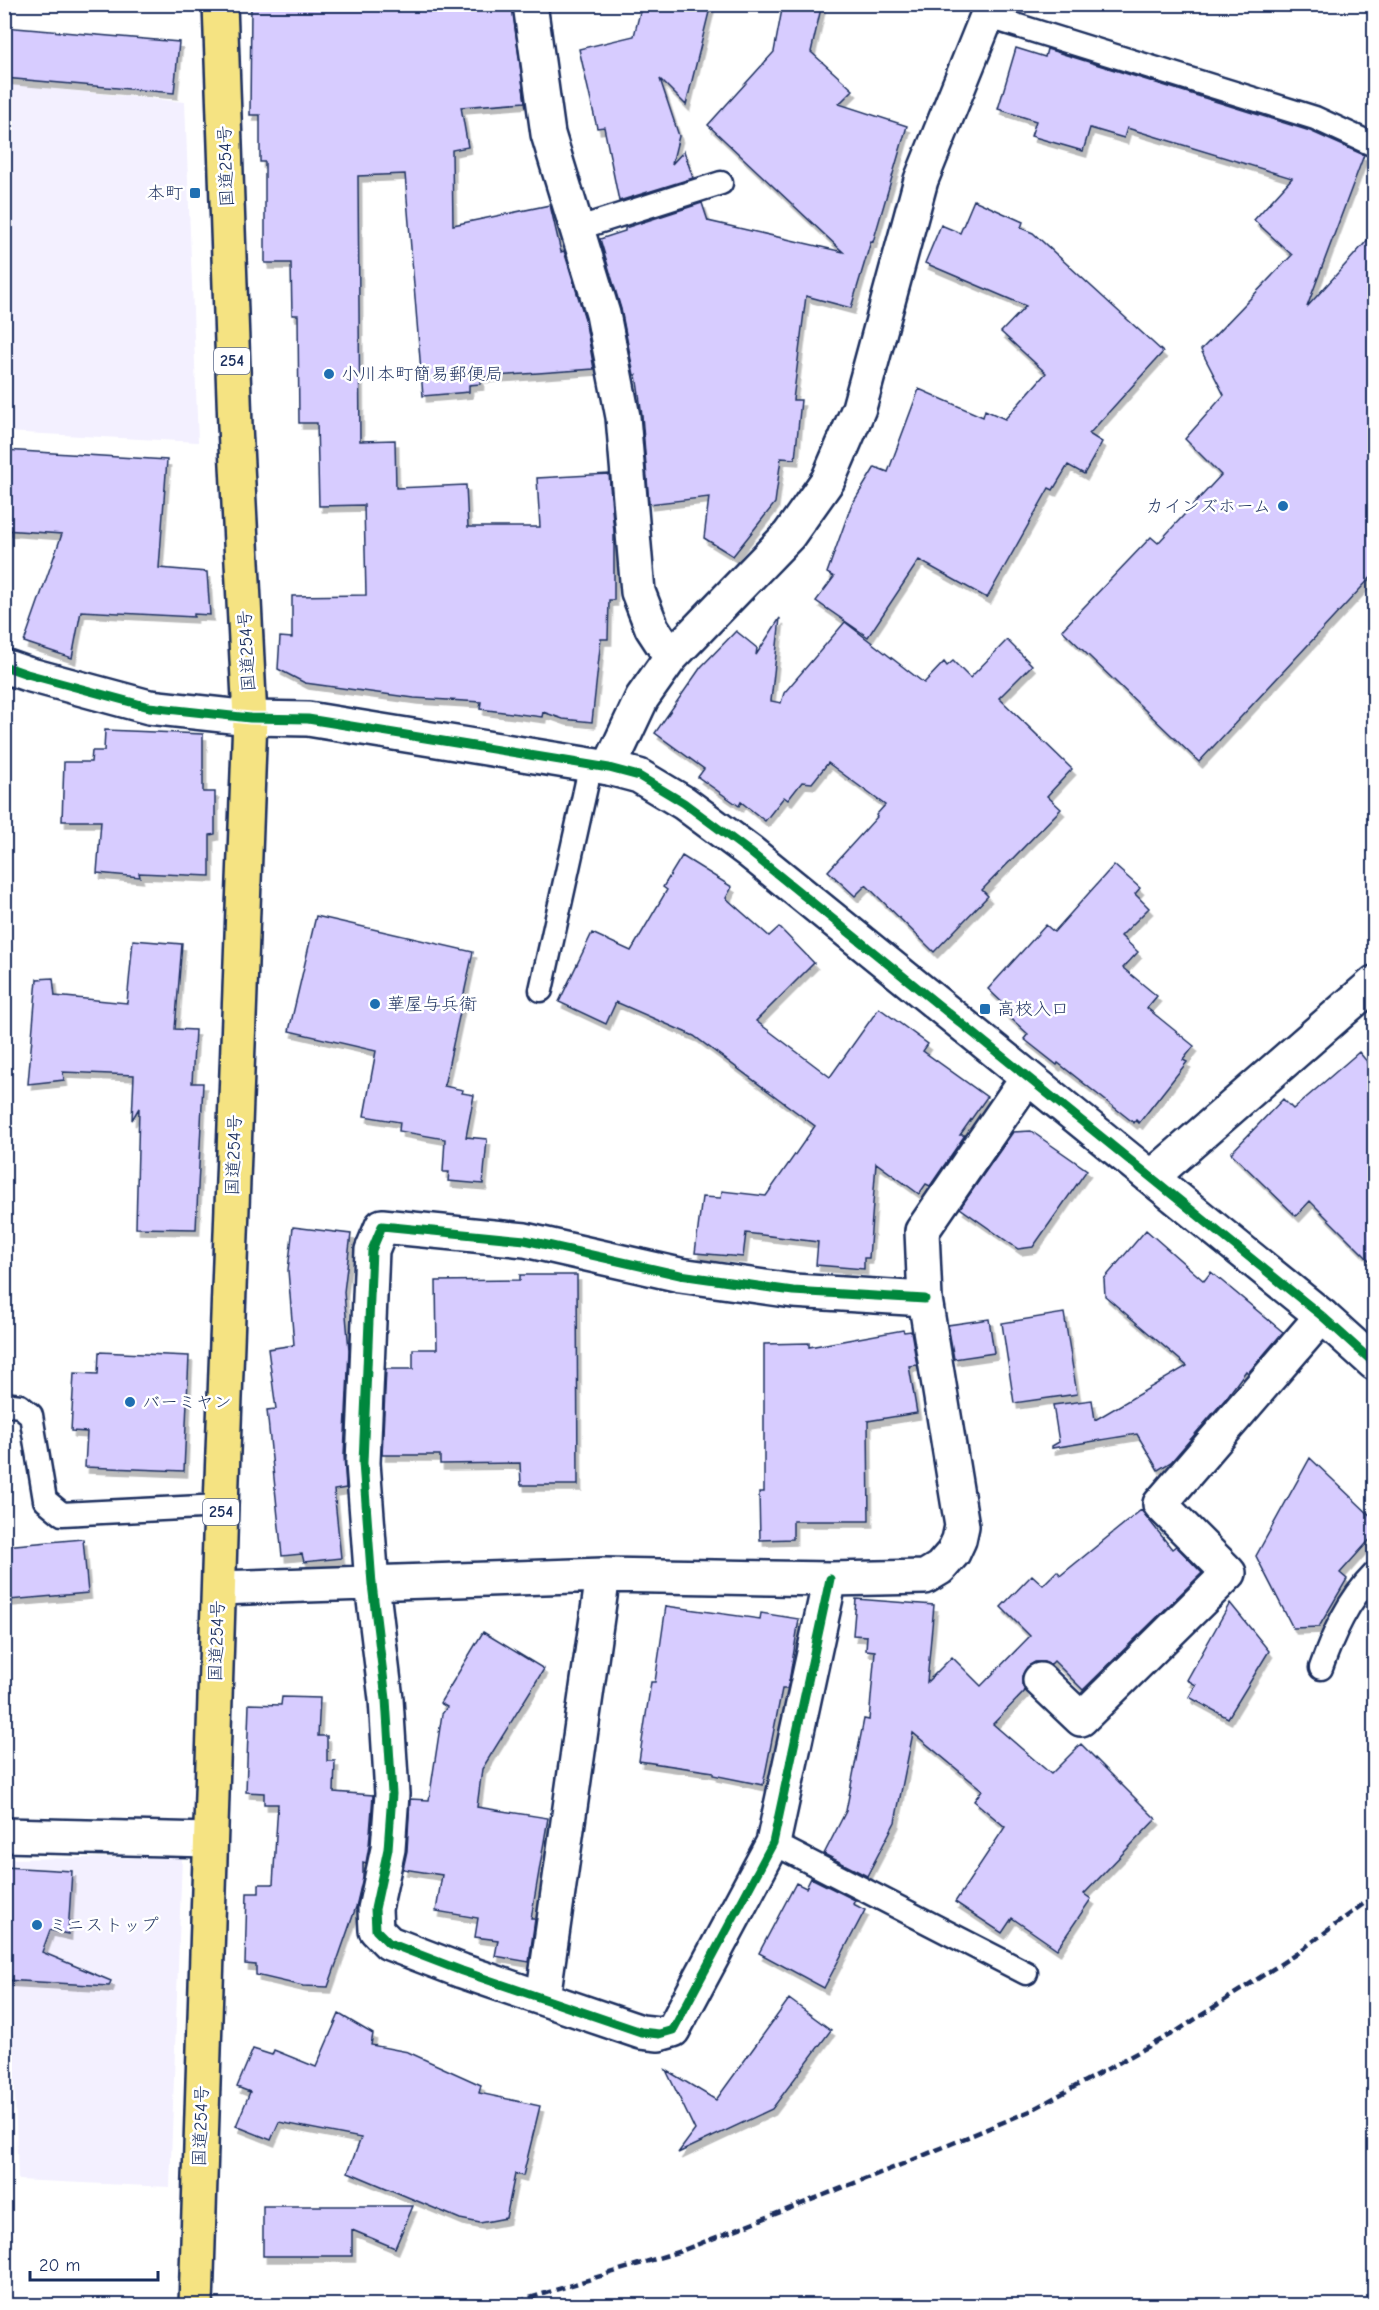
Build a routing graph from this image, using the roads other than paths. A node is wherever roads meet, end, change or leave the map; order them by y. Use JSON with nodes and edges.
{"nodes":[{"id":1,"x":220,"y":4,"type":"edge"},
{"id":2,"x":530,"y":4,"type":"edge"},
{"id":3,"x":989,"y":10,"type":"edge"},
{"id":4,"x":1374,"y":145,"type":"edge"},
{"id":5,"x":721,"y":183,"type":"dead end"},
{"id":6,"x":576,"y":229,"type":"junction"},
{"id":7,"x":671,"y":657,"type":"junction"},
{"id":8,"x":4,"y":666,"type":"edge"},
{"id":9,"x":250,"y":718,"type":"junction"},
{"id":10,"x":600,"y":766,"type":"junction"},
{"id":11,"x":1374,"y":983,"type":"edge"},
{"id":12,"x":541,"y":990,"type":"dead end"},
{"id":13,"x":1027,"y":1078,"type":"junction"},
{"id":14,"x":1152,"y":1177,"type":"junction"},
{"id":15,"x":925,"y":1299,"type":"junction"},
{"id":16,"x":1322,"y":1316,"type":"junction"},
{"id":17,"x":1374,"y":1363,"type":"edge"},
{"id":18,"x":4,"y":1404,"type":"edge"},
{"id":19,"x":221,"y":1506,"type":"junction"},
{"id":20,"x":1374,"y":1574,"type":"edge"},
{"id":21,"x":603,"y":1575,"type":"junction"},
{"id":22,"x":830,"y":1579,"type":"junction"},
{"id":23,"x":372,"y":1584,"type":"junction"},
{"id":24,"x":219,"y":1588,"type":"junction"},
{"id":25,"x":1322,"y":1668,"type":"dead end"},
{"id":26,"x":1040,"y":1680,"type":"dead end"},
{"id":27,"x":4,"y":1835,"type":"edge"},
{"id":28,"x":210,"y":1840,"type":"junction"},
{"id":29,"x":773,"y":1843,"type":"junction"},
{"id":30,"x":1026,"y":1973,"type":"dead end"},
{"id":31,"x":543,"y":1998,"type":"junction"},
{"id":32,"x":196,"y":2306,"type":"edge"}],
"edges":[{"from":1,"to":9,"type":"highway","name":"国道254号","number":"254"},
{"from":2,"to":6,"type":"street"},
{"from":3,"to":4,"type":"lane"},
{"from":3,"to":7,"type":"street"},
{"from":5,"to":6,"type":"lane"},
{"from":6,"to":7,"type":"street"},
{"from":7,"to":10,"type":"street"},
{"from":8,"to":9,"type":"street"},
{"from":9,"to":10,"type":"street"},
{"from":9,"to":19,"type":"highway","name":"国道254号","number":"254"},
{"from":10,"to":12,"type":"lane"},
{"from":10,"to":13,"type":"street"},
{"from":11,"to":14,"type":"street"},
{"from":13,"to":14,"type":"street"},
{"from":13,"to":15,"type":"street"},
{"from":14,"to":16,"type":"street"},
{"from":15,"to":22,"type":"street"},
{"from":15,"to":23,"type":"street"},
{"from":16,"to":17,"type":"street"},
{"from":16,"to":26,"type":"street"},
{"from":18,"to":19,"type":"lane"},
{"from":19,"to":24,"type":"highway","name":"国道254号","number":"254"},
{"from":20,"to":25,"type":"lane"},
{"from":21,"to":22,"type":"street"},
{"from":21,"to":23,"type":"street"},
{"from":21,"to":31,"type":"street"},
{"from":22,"to":29,"type":"street"},
{"from":23,"to":24,"type":"street"},
{"from":23,"to":31,"type":"street"},
{"from":24,"to":28,"type":"highway","name":"国道254号","number":"254"},
{"from":27,"to":28,"type":"street"},
{"from":28,"to":32,"type":"highway","name":"国道254号","number":"254"},
{"from":29,"to":30,"type":"lane"},
{"from":29,"to":31,"type":"street"}]}
